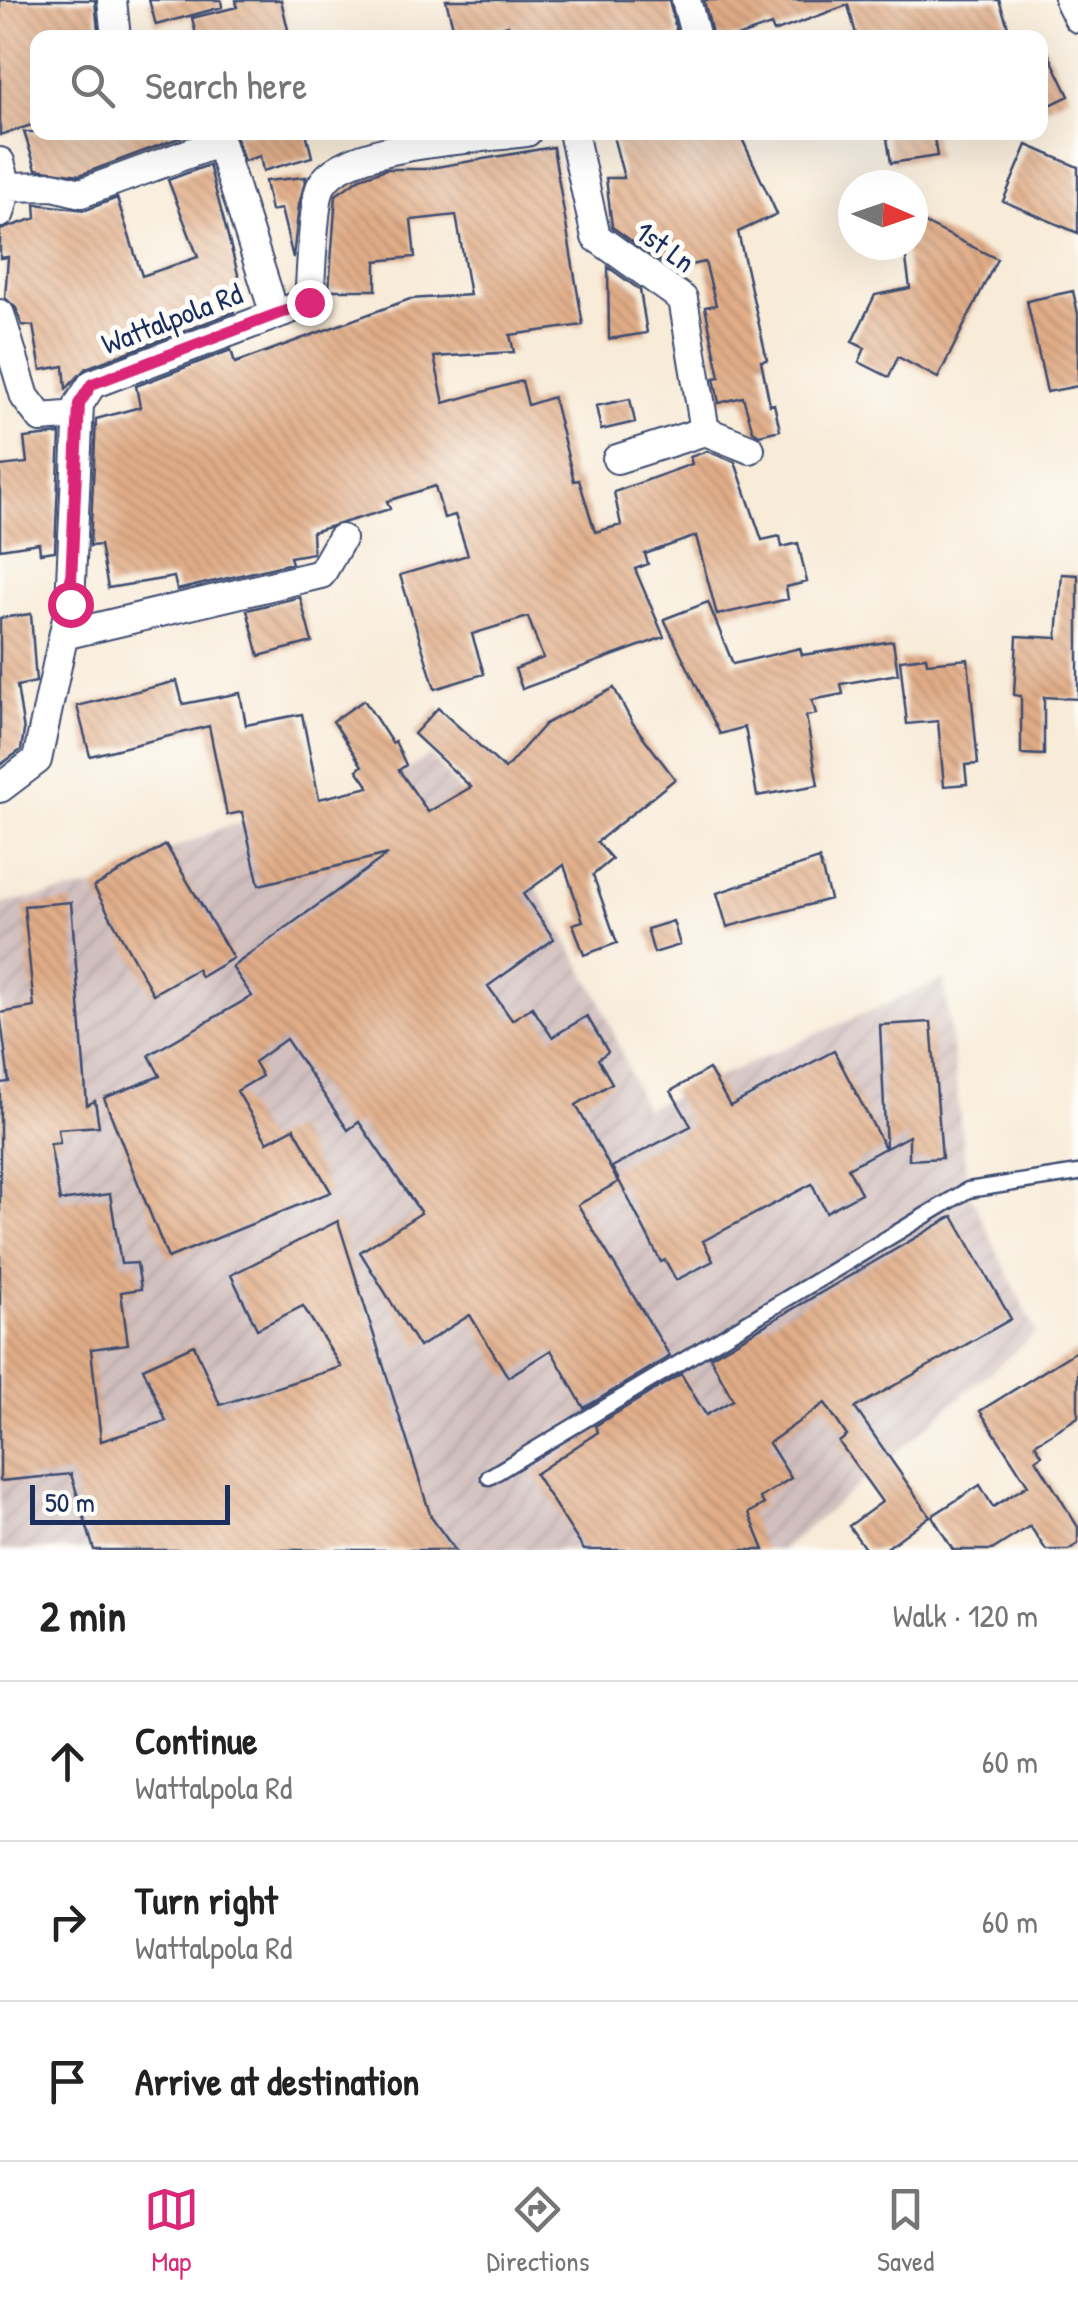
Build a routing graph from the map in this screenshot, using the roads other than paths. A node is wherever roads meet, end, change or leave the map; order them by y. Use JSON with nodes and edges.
{"nodes":[{"id":1,"x":112,"y":0,"type":"edge"},
{"id":2,"x":686,"y":0,"type":"edge"},
{"id":3,"x":1069,"y":0,"type":"edge"},
{"id":4,"x":1078,"y":18,"type":"edge"},
{"id":5,"x":115,"y":30,"type":"edge"},
{"id":6,"x":694,"y":30,"type":"edge"},
{"id":7,"x":470,"y":140,"type":"edge"},
{"id":8,"x":574,"y":140,"type":"edge"},
{"id":9,"x":2,"y":188,"type":"edge"},
{"id":10,"x":0,"y":314,"type":"edge"},
{"id":11,"x":275,"y":315,"type":"junction"},
{"id":12,"x":78,"y":415,"type":"junction"},
{"id":13,"x":705,"y":432,"type":"junction"},
{"id":14,"x":750,"y":449,"type":"dead end"},
{"id":15,"x":617,"y":458,"type":"dead end"},
{"id":16,"x":341,"y":539,"type":"dead end"},
{"id":17,"x":64,"y":635,"type":"junction"},
{"id":18,"x":0,"y":788,"type":"edge"},
{"id":19,"x":1078,"y":1173,"type":"edge"},
{"id":20,"x":489,"y":1477,"type":"dead end"}],
"edges":[{"from":1,"to":5,"type":"street"},
{"from":2,"to":6,"type":"street"},
{"from":3,"to":4,"type":"street"},
{"from":7,"to":11,"type":"street","name":"Wattalpola Rd"},
{"from":8,"to":13,"type":"street","name":"1st Ln"},
{"from":9,"to":11,"type":"street"},
{"from":10,"to":12,"type":"street"},
{"from":11,"to":12,"type":"street","name":"Wattalpola Rd"},
{"from":12,"to":17,"type":"street"},
{"from":13,"to":14,"type":"street"},
{"from":13,"to":15,"type":"street"},
{"from":16,"to":17,"type":"street"},
{"from":17,"to":18,"type":"street"},
{"from":19,"to":20,"type":"lane"}]}
